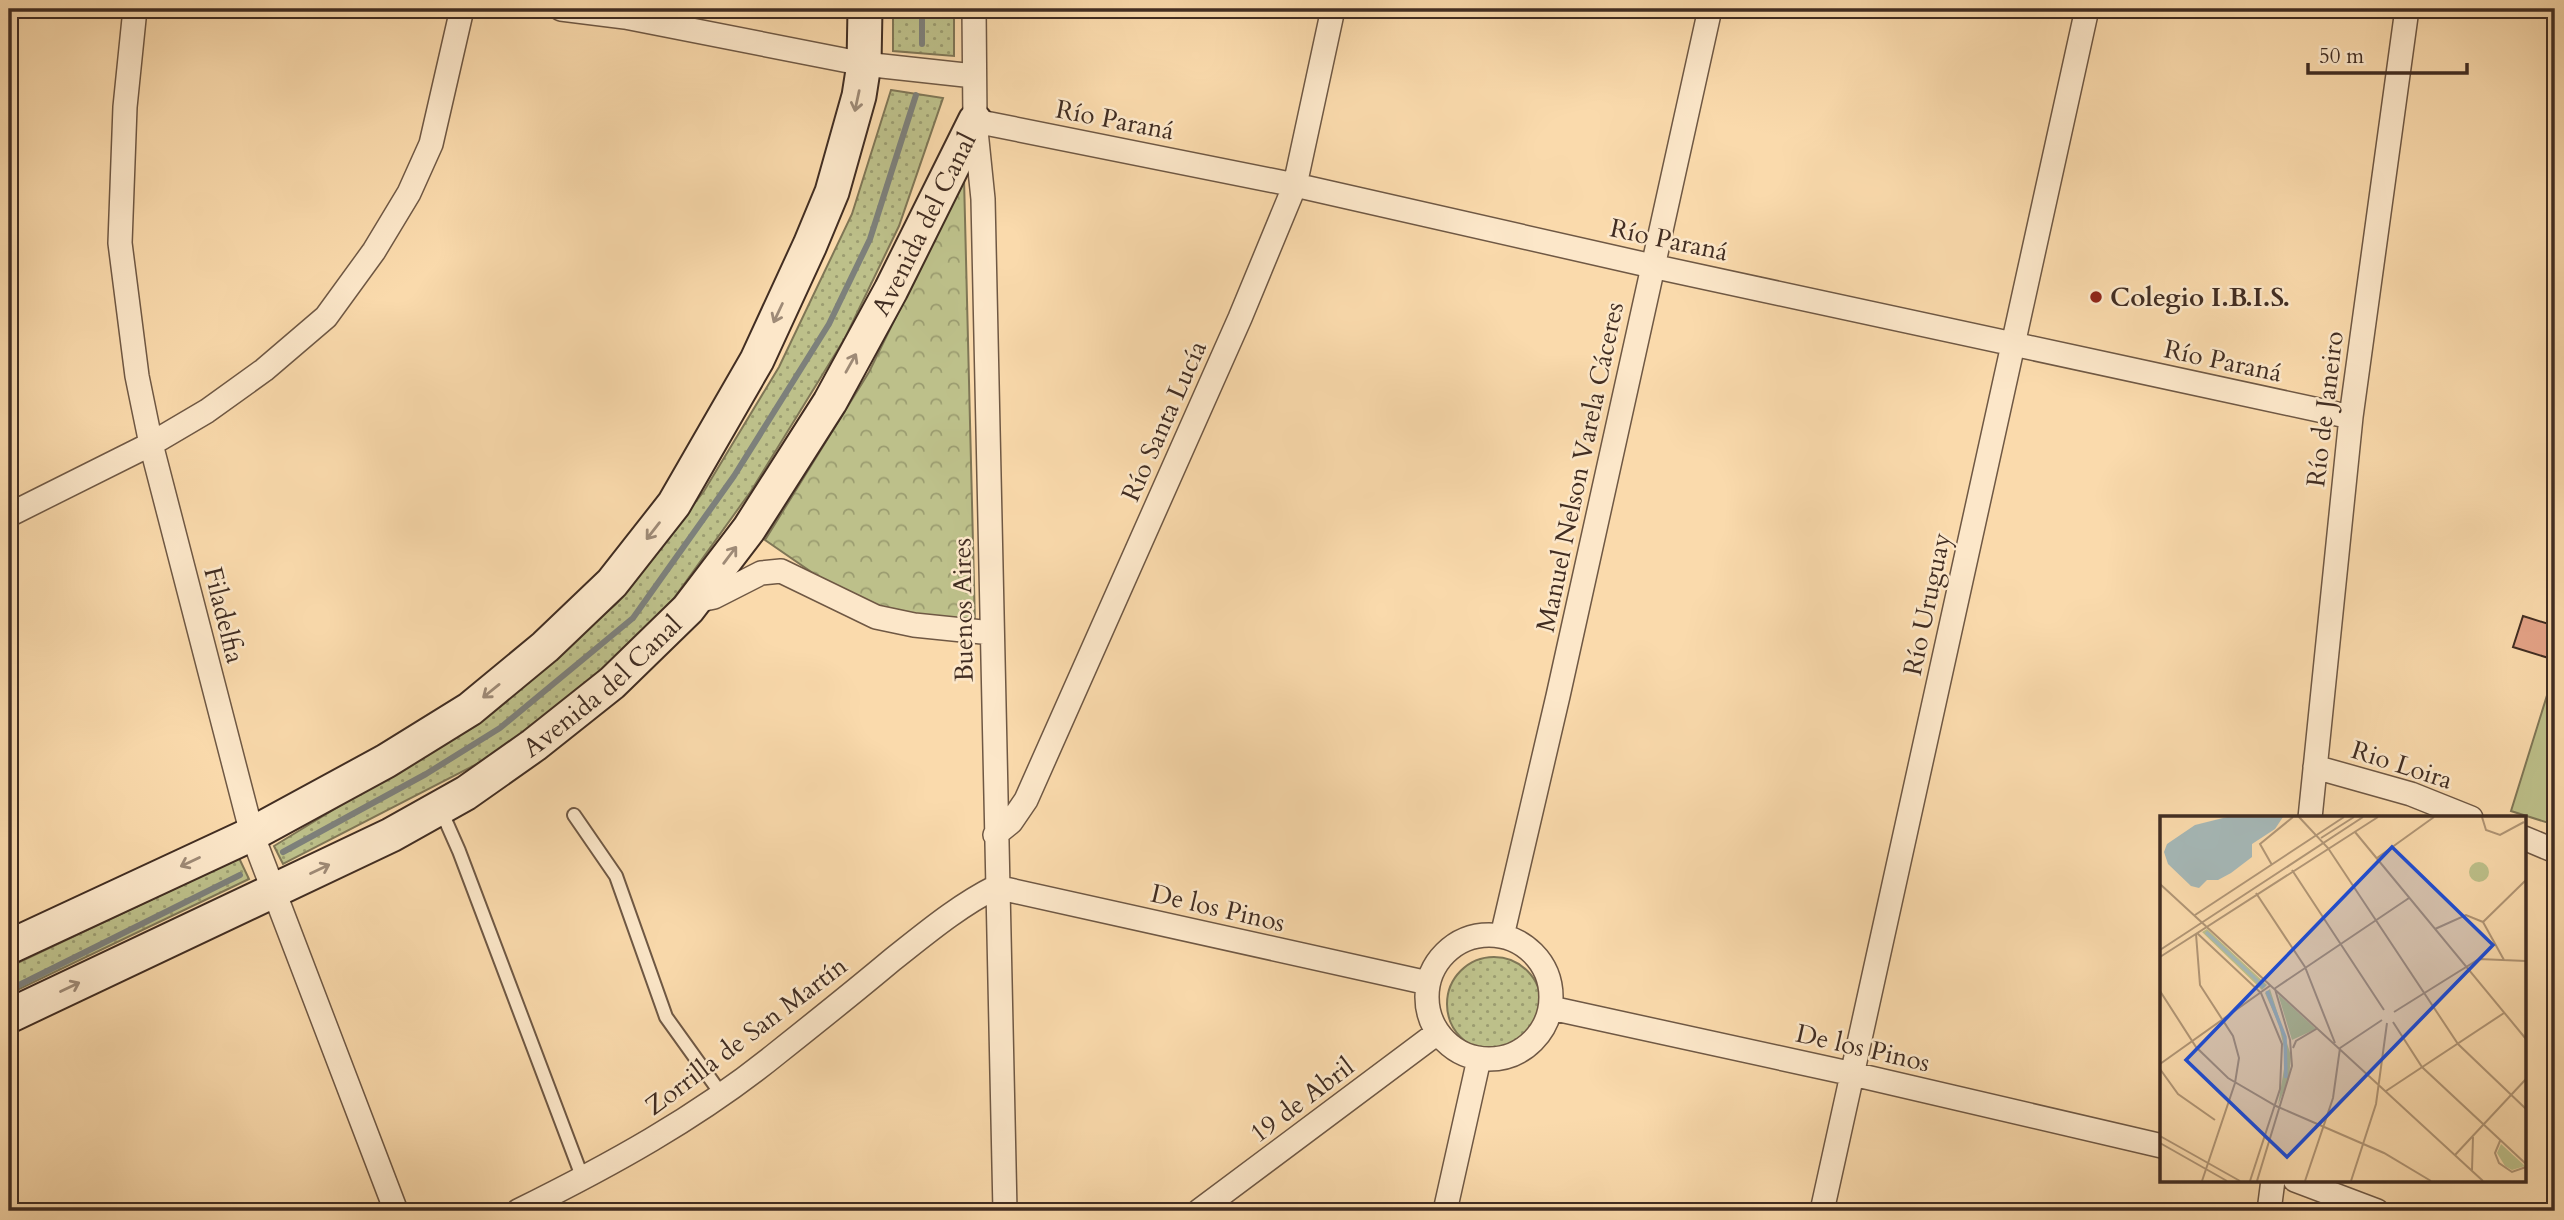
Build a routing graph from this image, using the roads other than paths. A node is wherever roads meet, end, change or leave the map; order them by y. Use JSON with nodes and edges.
{"nodes":[{"id":1,"x":135,"y":9,"type":"edge"},
{"id":2,"x":462,"y":9,"type":"edge"},
{"id":3,"x":561,"y":9,"type":"edge"},
{"id":4,"x":865,"y":9,"type":"edge"},
{"id":5,"x":974,"y":9,"type":"edge"},
{"id":6,"x":1333,"y":9,"type":"edge"},
{"id":7,"x":1710,"y":9,"type":"edge"},
{"id":8,"x":2087,"y":9,"type":"edge"},
{"id":9,"x":2407,"y":9,"type":"edge"},
{"id":10,"x":864,"y":64,"type":"junction"},
{"id":11,"x":974,"y":76,"type":"junction"},
{"id":12,"x":975,"y":121,"type":"junction"},
{"id":13,"x":1295,"y":185,"type":"junction"},
{"id":14,"x":1653,"y":266,"type":"junction"},
{"id":15,"x":2013,"y":344,"type":"junction"},
{"id":16,"x":2351,"y":417,"type":"junction"},
{"id":17,"x":151,"y":444,"type":"junction"},
{"id":18,"x":9,"y":515,"type":"edge"},
{"id":19,"x":695,"y":601,"type":"junction"},
{"id":20,"x":992,"y":634,"type":"junction"},
{"id":21,"x":2315,"y":767,"type":"junction"},
{"id":22,"x":440,"y":808,"type":"junction"},
{"id":23,"x":574,"y":816,"type":"dead end"},
{"id":24,"x":2310,"y":816,"type":"edge"},
{"id":25,"x":2468,"y":816,"type":"edge"},
{"id":26,"x":252,"y":834,"type":"junction"},
{"id":27,"x":995,"y":835,"type":"junction"},
{"id":28,"x":2526,"y":839,"type":"edge"},
{"id":29,"x":2555,"y":851,"type":"edge"},
{"id":30,"x":996,"y":887,"type":"junction"},
{"id":31,"x":274,"y":891,"type":"junction"},
{"id":32,"x":1502,"y":936,"type":"junction"},
{"id":33,"x":9,"y":947,"type":"edge"},
{"id":34,"x":1428,"y":983,"type":"junction"},
{"id":35,"x":1551,"y":1008,"type":"junction"},
{"id":36,"x":9,"y":1016,"type":"edge"},
{"id":37,"x":1437,"y":1032,"type":"junction"},
{"id":38,"x":1479,"y":1059,"type":"junction"},
{"id":39,"x":1853,"y":1073,"type":"junction"},
{"id":40,"x":722,"y":1095,"type":"junction"},
{"id":41,"x":2160,"y":1146,"type":"edge"},
{"id":42,"x":583,"y":1179,"type":"junction"},
{"id":43,"x":2273,"y":1182,"type":"edge"},
{"id":44,"x":2300,"y":1182,"type":"edge"},
{"id":45,"x":396,"y":1211,"type":"edge"},
{"id":46,"x":518,"y":1211,"type":"edge"},
{"id":47,"x":1005,"y":1211,"type":"edge"},
{"id":48,"x":1199,"y":1211,"type":"edge"},
{"id":49,"x":1445,"y":1211,"type":"edge"},
{"id":50,"x":1822,"y":1211,"type":"edge"},
{"id":51,"x":2269,"y":1211,"type":"edge"},
{"id":52,"x":2377,"y":1211,"type":"edge"}],
"edges":[{"from":1,"to":17,"type":"street","name":"Filadelfia"},
{"from":2,"to":17,"type":"street"},
{"from":3,"to":10,"type":"street"},
{"from":4,"to":10,"type":"street"},
{"from":5,"to":11,"type":"street","name":"Buenos Aires"},
{"from":6,"to":13,"type":"street","name":"Río Santa Lucía"},
{"from":7,"to":14,"type":"street","name":"Manuel Nelson Varela Cáceres"},
{"from":8,"to":15,"type":"street","name":"Río Uruguay"},
{"from":9,"to":16,"type":"street","name":"Río de Janeiro"},
{"from":10,"to":11,"type":"street"},
{"from":10,"to":26,"type":"street","one_way":true},
{"from":11,"to":12,"type":"street","name":"Buenos Aires"},
{"from":12,"to":13,"type":"street","name":"Río Paraná"},
{"from":19,"to":12,"type":"street","name":"Avenida del Canal","one_way":true},
{"from":12,"to":20,"type":"street","name":"Buenos Aires"},
{"from":13,"to":14,"type":"street","name":"Río Paraná"},
{"from":13,"to":27,"type":"street","name":"Río Santa Lucía"},
{"from":14,"to":15,"type":"street","name":"Río Paraná"},
{"from":14,"to":32,"type":"street","name":"Manuel Nelson Varela Cáceres"},
{"from":15,"to":16,"type":"street","name":"Río Paraná"},
{"from":15,"to":39,"type":"street","name":"Río Uruguay"},
{"from":16,"to":21,"type":"street","name":"Río de Janeiro"},
{"from":17,"to":18,"type":"street"},
{"from":17,"to":26,"type":"street","name":"Filadelfia"},
{"from":19,"to":20,"type":"street"},
{"from":19,"to":22,"type":"street","name":"Avenida del Canal"},
{"from":20,"to":27,"type":"street","name":"Buenos Aires"},
{"from":21,"to":24,"type":"street","name":"Río de Janeiro"},
{"from":21,"to":25,"type":"street","name":"Rio Loira"},
{"from":31,"to":22,"type":"street","name":"Avenida del Canal","one_way":true},
{"from":22,"to":42,"type":"lane"},
{"from":23,"to":40,"type":"lane"},
{"from":26,"to":31,"type":"street","name":"Filadelfia"},
{"from":26,"to":33,"type":"street","one_way":true},
{"from":27,"to":30,"type":"street","name":"Buenos Aires"},
{"from":28,"to":29,"type":"street"},
{"from":30,"to":34,"type":"street","name":"De los Pinos"},
{"from":30,"to":40,"type":"street","name":"Zorrilla de San Martín"},
{"from":30,"to":47,"type":"street","name":"Buenos Aires"},
{"from":36,"to":31,"type":"street","name":"Avenida del Canal","one_way":true},
{"from":31,"to":45,"type":"street","name":"Filadelfia"},
{"from":32,"to":34,"type":"street"},
{"from":32,"to":35,"type":"street"},
{"from":34,"to":37,"type":"street"},
{"from":35,"to":38,"type":"street"},
{"from":35,"to":39,"type":"street","name":"De los Pinos"},
{"from":37,"to":38,"type":"street"},
{"from":37,"to":48,"type":"street","name":"19 de Abril"},
{"from":38,"to":49,"type":"street"},
{"from":39,"to":41,"type":"street","name":"De los Pinos"},
{"from":39,"to":50,"type":"street","name":"Río Uruguay"},
{"from":40,"to":42,"type":"street","name":"Zorrilla de San Martín"},
{"from":42,"to":46,"type":"street","name":"Zorrilla de San Martín"},
{"from":43,"to":51,"type":"street"},
{"from":44,"to":52,"type":"street"}]}
